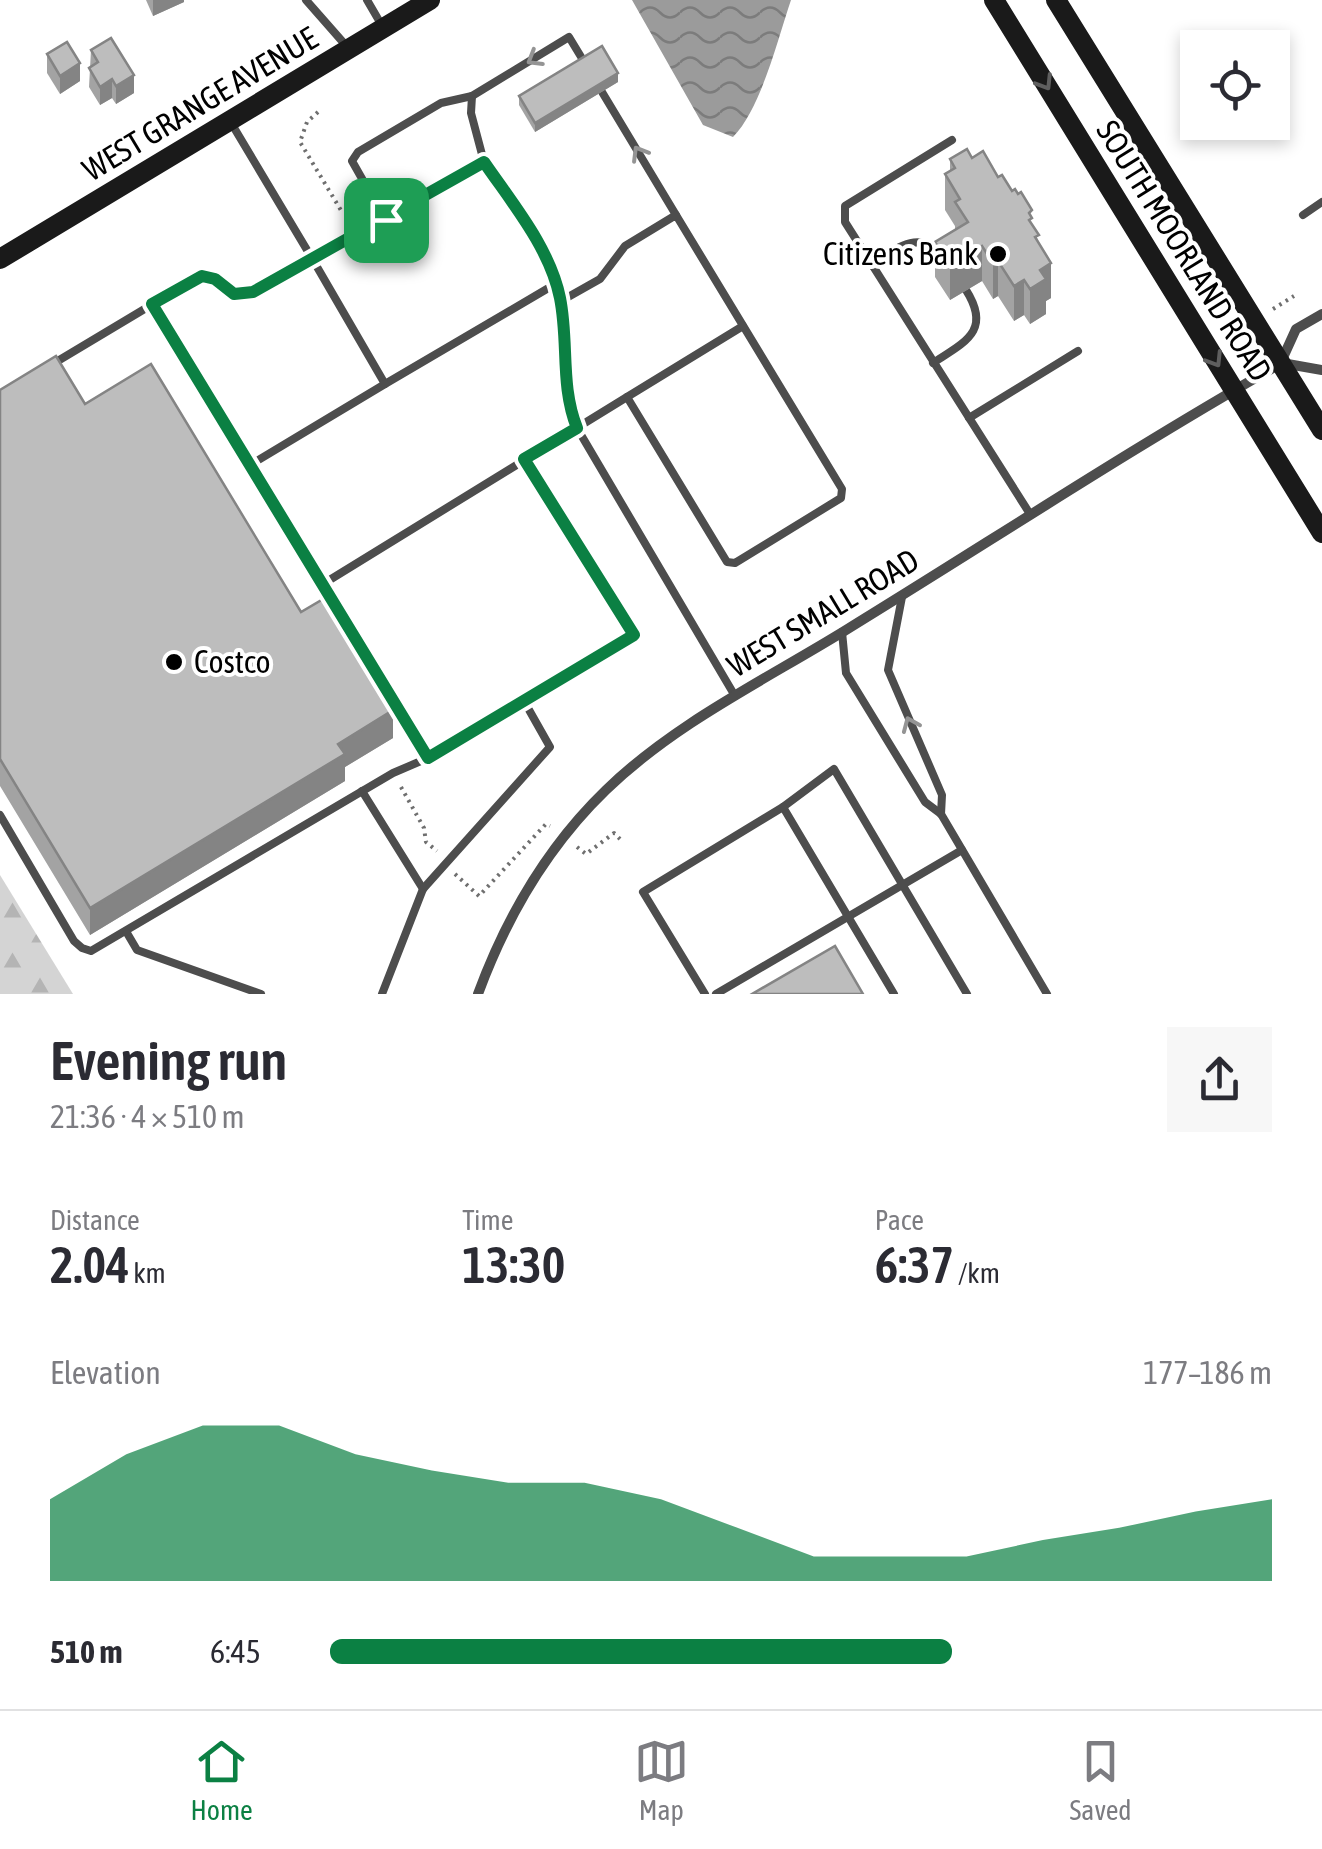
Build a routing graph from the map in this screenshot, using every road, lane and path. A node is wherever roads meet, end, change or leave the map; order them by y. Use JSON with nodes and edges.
{"nodes":[{"id":1,"x":306,"y":0,"type":"edge"},
{"id":2,"x":367,"y":0,"type":"edge"},
{"id":3,"x":430,"y":0,"type":"edge"},
{"id":4,"x":994,"y":0,"type":"edge"},
{"id":5,"x":1056,"y":0,"type":"edge"},
{"id":6,"x":383,"y":28,"type":"junction"},
{"id":7,"x":349,"y":49,"type":"junction"},
{"id":8,"x":586,"y":65,"type":"edge"},
{"id":9,"x":602,"y":92,"type":"edge"},
{"id":10,"x":472,"y":96,"type":"junction"},
{"id":11,"x":318,"y":112,"type":"dead end"},
{"id":12,"x":230,"y":121,"type":"junction"},
{"id":13,"x":952,"y":140,"type":"dead end"},
{"id":14,"x":484,"y":162,"type":"junction"},
{"id":15,"x":1322,"y":202,"type":"edge"},
{"id":16,"x":342,"y":212,"type":"dead end"},
{"id":17,"x":676,"y":214,"type":"junction"},
{"id":18,"x":1303,"y":215,"type":"dead end"},
{"id":19,"x":386,"y":220,"type":"junction"},
{"id":20,"x":0,"y":259,"type":"edge"},
{"id":21,"x":313,"y":260,"type":"junction"},
{"id":22,"x":871,"y":264,"type":"junction"},
{"id":23,"x":952,"y":266,"type":"edge"},
{"id":24,"x":557,"y":283,"type":"junction"},
{"id":25,"x":966,"y":290,"type":"dead end"},
{"id":26,"x":561,"y":301,"type":"junction"},
{"id":27,"x":152,"y":304,"type":"junction"},
{"id":28,"x":1322,"y":314,"type":"edge"},
{"id":29,"x":743,"y":326,"type":"junction"},
{"id":30,"x":1078,"y":351,"type":"dead end"},
{"id":31,"x":933,"y":363,"type":"junction"},
{"id":32,"x":1281,"y":363,"type":"junction"},
{"id":33,"x":1322,"y":370,"type":"edge"},
{"id":34,"x":34,"y":375,"type":"edge"},
{"id":35,"x":385,"y":384,"type":"junction"},
{"id":36,"x":1234,"y":390,"type":"junction"},
{"id":37,"x":627,"y":397,"type":"junction"},
{"id":38,"x":970,"y":418,"type":"junction"},
{"id":39,"x":577,"y":428,"type":"junction"},
{"id":40,"x":1322,"y":430,"type":"edge"},
{"id":41,"x":524,"y":459,"type":"junction"},
{"id":42,"x":250,"y":465,"type":"junction"},
{"id":43,"x":1030,"y":514,"type":"junction"},
{"id":44,"x":1322,"y":534,"type":"edge"},
{"id":45,"x":323,"y":584,"type":"junction"},
{"id":46,"x":902,"y":595,"type":"junction"},
{"id":47,"x":842,"y":632,"type":"junction"},
{"id":48,"x":735,"y":696,"type":"junction"},
{"id":49,"x":524,"y":700,"type":"junction"},
{"id":50,"x":428,"y":758,"type":"junction"},
{"id":51,"x":362,"y":791,"type":"junction"},
{"id":52,"x":783,"y":806,"type":"junction"},
{"id":53,"x":941,"y":814,"type":"junction"},
{"id":54,"x":0,"y":815,"type":"edge"},
{"id":55,"x":962,"y":850,"type":"junction"},
{"id":56,"x":903,"y":885,"type":"junction"},
{"id":57,"x":422,"y":888,"type":"junction"},
{"id":58,"x":849,"y":917,"type":"junction"},
{"id":59,"x":127,"y":933,"type":"junction"},
{"id":60,"x":261,"y":994,"type":"edge"},
{"id":61,"x":382,"y":994,"type":"edge"},
{"id":62,"x":478,"y":994,"type":"edge"},
{"id":63,"x":704,"y":994,"type":"edge"},
{"id":64,"x":716,"y":994,"type":"edge"},
{"id":65,"x":894,"y":994,"type":"edge"},
{"id":66,"x":967,"y":994,"type":"edge"},
{"id":67,"x":1047,"y":994,"type":"edge"}],
"edges":[{"from":1,"to":7,"type":"lane"},
{"from":2,"to":6,"type":"lane"},
{"from":3,"to":6,"type":"main road","name":"WEST GRANGE AVENUE"},
{"from":4,"to":36,"type":"main road","name":"SOUTH MOORLAND ROAD","one_way":true},
{"from":5,"to":32,"type":"main road","name":"SOUTH MOORLAND ROAD"},
{"from":6,"to":7,"type":"main road","name":"WEST GRANGE AVENUE"},
{"from":7,"to":12,"type":"main road","name":"WEST GRANGE AVENUE"},
{"from":8,"to":10,"type":"lane","one_way":true},
{"from":17,"to":9,"type":"lane","one_way":true},
{"from":10,"to":14,"type":"lane"},
{"from":10,"to":19,"type":"lane"},
{"from":11,"to":16,"type":"path"},
{"from":12,"to":20,"type":"main road","name":"WEST GRANGE AVENUE"},
{"from":12,"to":21,"type":"lane"},
{"from":13,"to":22,"type":"lane"},
{"from":14,"to":19,"type":"lane"},
{"from":14,"to":24,"type":"lane"},
{"from":15,"to":18,"type":"lane"},
{"from":17,"to":26,"type":"lane"},
{"from":17,"to":29,"type":"lane"},
{"from":19,"to":21,"type":"lane"},
{"from":21,"to":27,"type":"lane"},
{"from":21,"to":35,"type":"lane"},
{"from":22,"to":23,"type":"lane"},
{"from":22,"to":31,"type":"lane"},
{"from":24,"to":26,"type":"lane"},
{"from":24,"to":35,"type":"lane"},
{"from":25,"to":31,"type":"lane"},
{"from":26,"to":39,"type":"lane"},
{"from":27,"to":34,"type":"lane"},
{"from":27,"to":42,"type":"lane"},
{"from":28,"to":32,"type":"street"},
{"from":29,"to":37,"type":"lane"},
{"from":29,"to":37,"type":"lane"},
{"from":30,"to":38,"type":"lane"},
{"from":31,"to":38,"type":"lane"},
{"from":32,"to":33,"type":"street"},
{"from":32,"to":36,"type":"street","name":"WEST SMALL ROAD"},
{"from":32,"to":40,"type":"main road","name":"SOUTH MOORLAND ROAD"},
{"from":35,"to":42,"type":"lane"},
{"from":36,"to":43,"type":"street","name":"WEST SMALL ROAD"},
{"from":36,"to":44,"type":"main road","name":"SOUTH MOORLAND ROAD"},
{"from":37,"to":39,"type":"lane"},
{"from":38,"to":43,"type":"lane"},
{"from":39,"to":41,"type":"lane"},
{"from":39,"to":48,"type":"lane"},
{"from":41,"to":45,"type":"lane"},
{"from":41,"to":49,"type":"lane"},
{"from":42,"to":45,"type":"lane"},
{"from":43,"to":46,"type":"street","name":"WEST SMALL ROAD"},
{"from":45,"to":50,"type":"lane"},
{"from":46,"to":47,"type":"street","name":"WEST SMALL ROAD"},
{"from":53,"to":46,"type":"lane","one_way":true},
{"from":47,"to":48,"type":"street","name":"WEST SMALL ROAD"},
{"from":47,"to":53,"type":"lane"},
{"from":48,"to":62,"type":"street","name":"WEST SMALL ROAD"},
{"from":49,"to":50,"type":"lane"},
{"from":49,"to":57,"type":"lane"},
{"from":50,"to":51,"type":"lane"},
{"from":51,"to":57,"type":"lane"},
{"from":51,"to":59,"type":"lane"},
{"from":52,"to":56,"type":"lane"},
{"from":52,"to":58,"type":"lane"},
{"from":52,"to":63,"type":"lane"},
{"from":53,"to":55,"type":"lane"},
{"from":54,"to":59,"type":"lane"},
{"from":55,"to":56,"type":"lane"},
{"from":55,"to":67,"type":"lane"},
{"from":56,"to":58,"type":"lane"},
{"from":56,"to":66,"type":"lane"},
{"from":57,"to":61,"type":"lane"},
{"from":58,"to":64,"type":"lane"},
{"from":58,"to":65,"type":"lane"},
{"from":59,"to":60,"type":"lane"}]}
